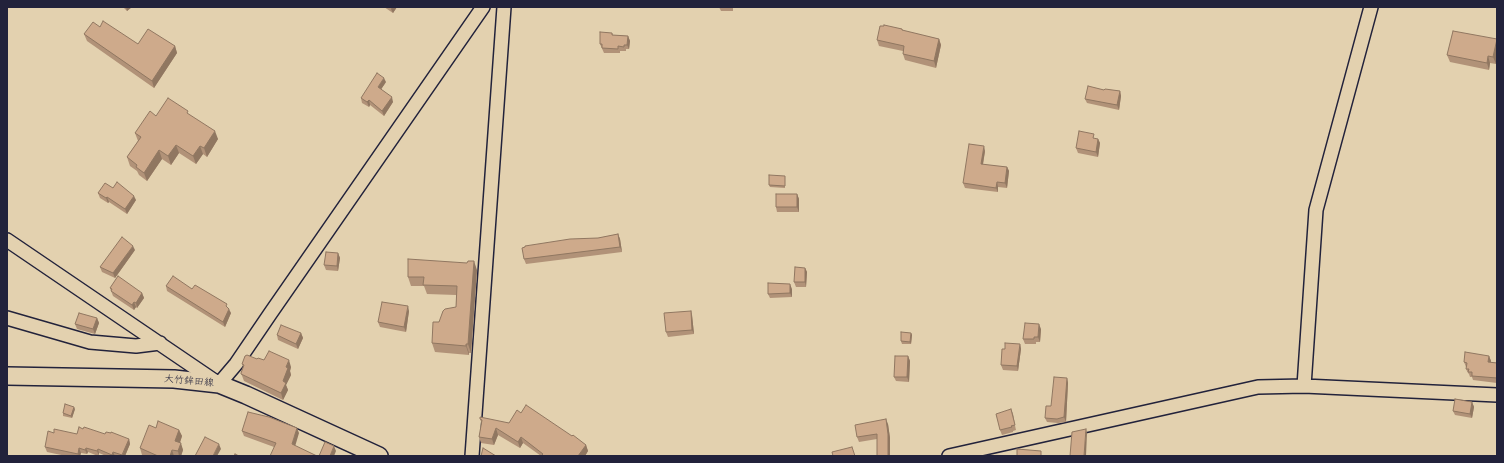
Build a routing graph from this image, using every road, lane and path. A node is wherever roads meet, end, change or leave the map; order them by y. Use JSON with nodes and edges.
{"nodes":[{"id":1,"x":483,"y":7,"type":"edge"},
{"id":2,"x":504,"y":7,"type":"edge"},
{"id":3,"x":1371,"y":7,"type":"edge"},
{"id":4,"x":7,"y":240,"type":"edge"},
{"id":5,"x":7,"y":318,"type":"edge"},
{"id":6,"x":160,"y":343,"type":"junction"},
{"id":7,"x":7,"y":376,"type":"edge"},
{"id":8,"x":219,"y":384,"type":"junction"},
{"id":9,"x":1304,"y":386,"type":"junction"},
{"id":10,"x":1497,"y":395,"type":"edge"},
{"id":11,"x":379,"y":456,"type":"edge"},
{"id":12,"x":472,"y":456,"type":"edge"},
{"id":13,"x":949,"y":456,"type":"edge"}],
"edges":[{"from":1,"to":8,"type":"street"},
{"from":2,"to":12,"type":"street"},
{"from":3,"to":9,"type":"street"},
{"from":4,"to":6,"type":"street"},
{"from":5,"to":6,"type":"street"},
{"from":6,"to":8,"type":"street"},
{"from":7,"to":8,"type":"main road","name":"大竹鉾田線"},
{"from":8,"to":11,"type":"main road","name":"大竹鉾田線"},
{"from":9,"to":10,"type":"street"},
{"from":9,"to":13,"type":"street"}]}
